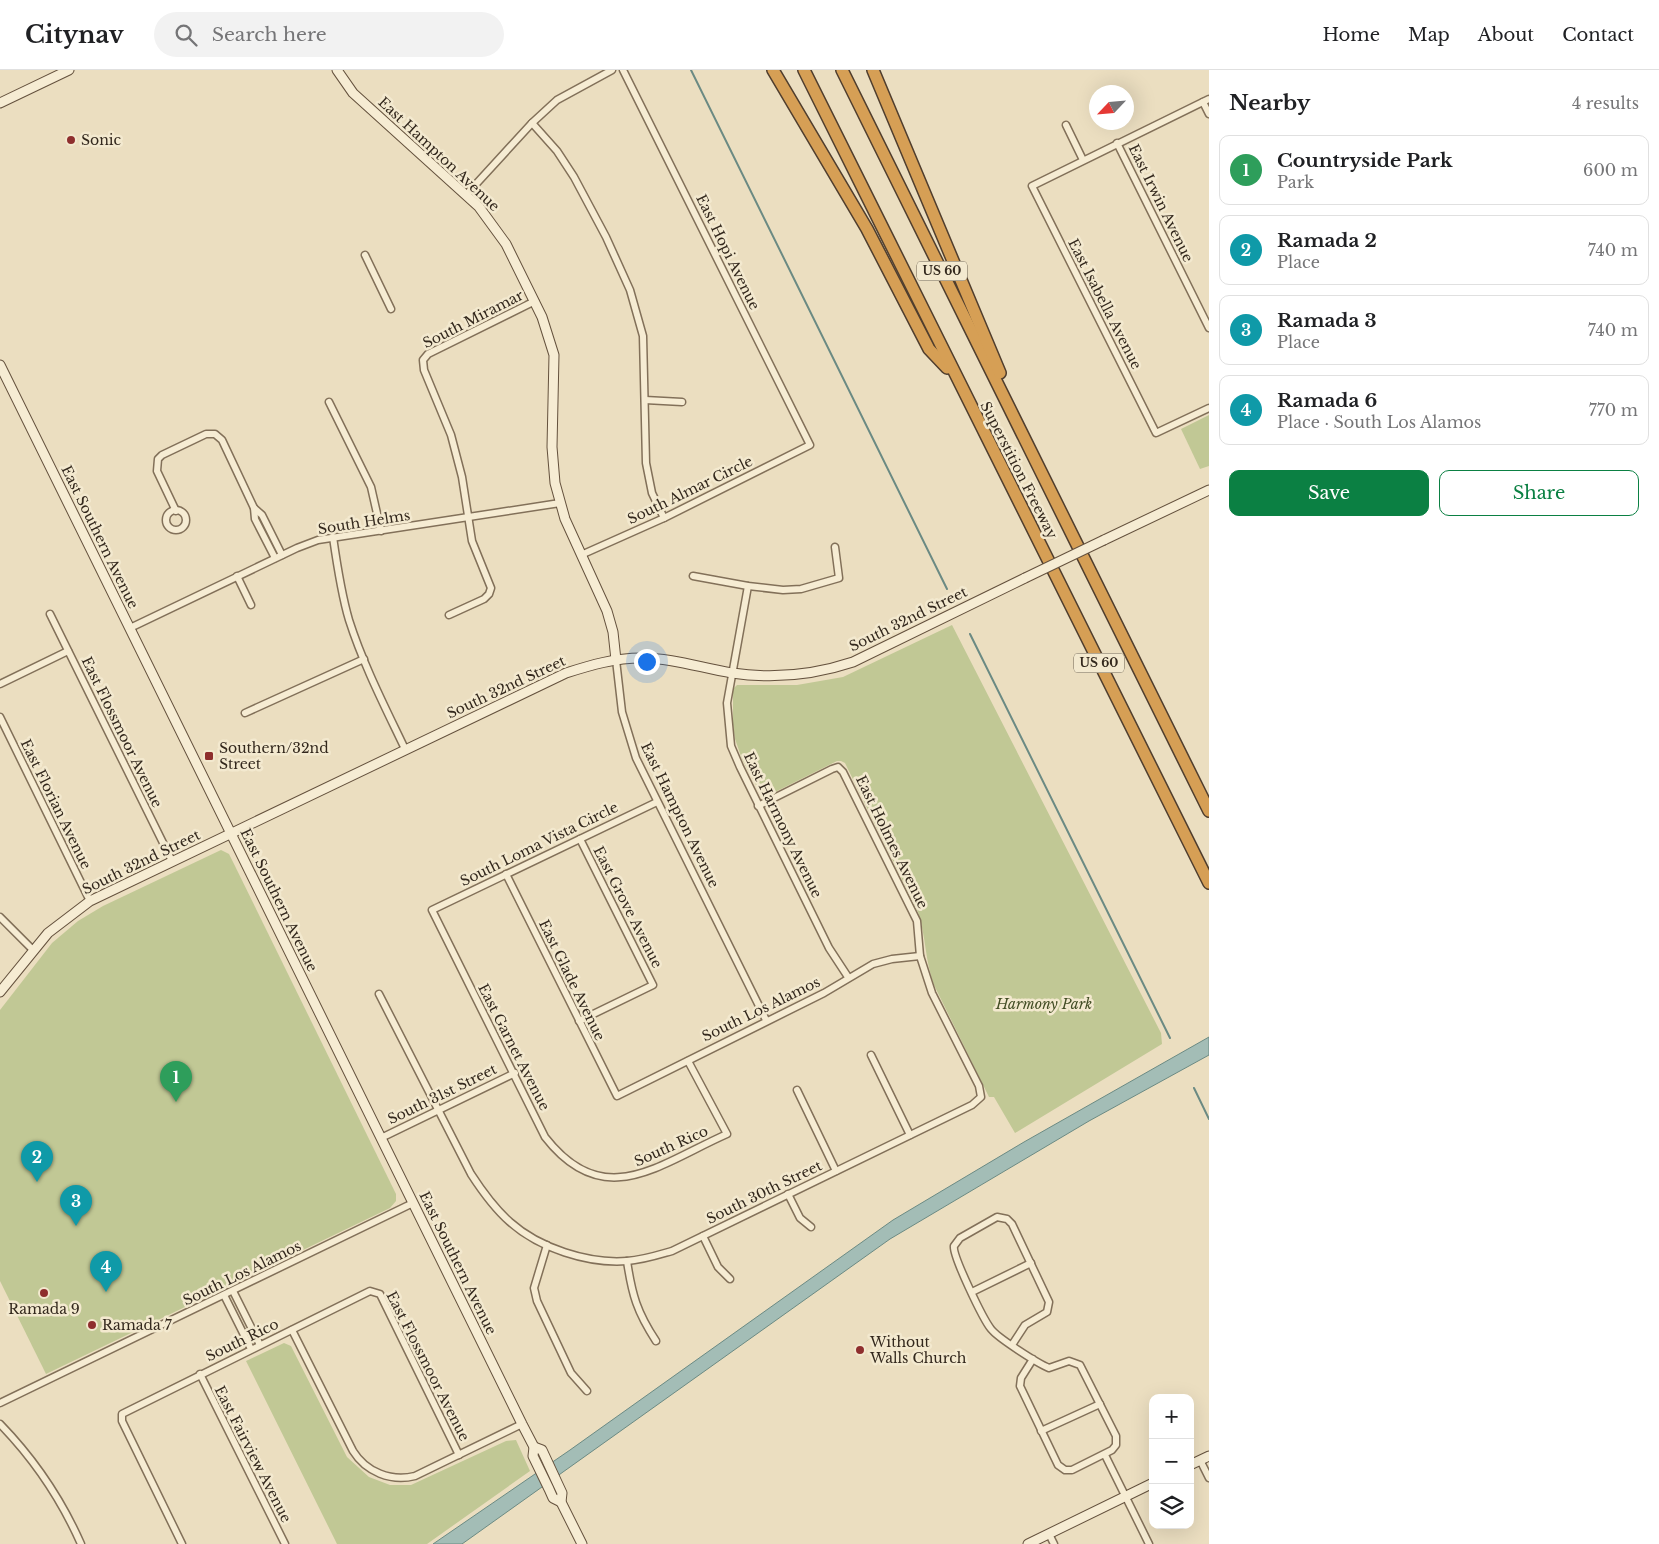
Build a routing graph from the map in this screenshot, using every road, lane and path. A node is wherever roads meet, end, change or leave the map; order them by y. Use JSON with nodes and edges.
{"nodes":[{"id":1,"x":69,"y":70,"type":"edge"},
{"id":2,"x":338,"y":70,"type":"edge"},
{"id":3,"x":612,"y":70,"type":"edge"},
{"id":4,"x":623,"y":70,"type":"edge"},
{"id":5,"x":773,"y":70,"type":"edge"},
{"id":6,"x":804,"y":70,"type":"edge"},
{"id":7,"x":842,"y":70,"type":"edge"},
{"id":8,"x":873,"y":70,"type":"edge"},
{"id":9,"x":1206,"y":100,"type":"edge"},
{"id":10,"x":0,"y":103,"type":"edge"},
{"id":11,"x":1209,"y":114,"type":"edge"},
{"id":12,"x":532,"y":123,"type":"junction"},
{"id":13,"x":1066,"y":124,"type":"dead end"},
{"id":14,"x":1117,"y":143,"type":"junction"},
{"id":15,"x":1083,"y":160,"type":"junction"},
{"id":16,"x":466,"y":195,"type":"junction"},
{"id":17,"x":365,"y":255,"type":"dead end"},
{"id":18,"x":534,"y":301,"type":"junction"},
{"id":19,"x":391,"y":309,"type":"dead end"},
{"id":20,"x":1209,"y":328,"type":"edge"},
{"id":21,"x":0,"y":365,"type":"edge"},
{"id":22,"x":957,"y":380,"type":"junction"},
{"id":23,"x":646,"y":400,"type":"junction"},
{"id":24,"x":330,"y":402,"type":"dead end"},
{"id":25,"x":682,"y":402,"type":"dead end"},
{"id":26,"x":1209,"y":408,"type":"edge"},
{"id":27,"x":810,"y":445,"type":"joint"},
{"id":28,"x":1041,"y":471,"type":"junction"},
{"id":29,"x":1209,"y":490,"type":"edge"},
{"id":30,"x":560,"y":504,"type":"junction"},
{"id":31,"x":254,"y":508,"type":"junction"},
{"id":32,"x":176,"y":510,"type":"dead end"},
{"id":33,"x":664,"y":518,"type":"junction"},
{"id":34,"x":469,"y":519,"type":"junction"},
{"id":35,"x":382,"y":531,"type":"junction"},
{"id":36,"x":333,"y":537,"type":"junction"},
{"id":37,"x":835,"y":547,"type":"dead end"},
{"id":38,"x":282,"y":555,"type":"junction"},
{"id":39,"x":581,"y":556,"type":"junction"},
{"id":40,"x":275,"y":558,"type":"junction"},
{"id":41,"x":237,"y":576,"type":"junction"},
{"id":42,"x":693,"y":576,"type":"dead end"},
{"id":43,"x":748,"y":586,"type":"junction"},
{"id":44,"x":251,"y":605,"type":"dead end"},
{"id":45,"x":50,"y":614,"type":"dead end"},
{"id":46,"x":449,"y":615,"type":"dead end"},
{"id":47,"x":130,"y":628,"type":"junction"},
{"id":48,"x":68,"y":651,"type":"junction"},
{"id":49,"x":364,"y":659,"type":"junction"},
{"id":50,"x":616,"y":660,"type":"junction"},
{"id":51,"x":732,"y":672,"type":"junction"},
{"id":52,"x":0,"y":684,"type":"edge"},
{"id":53,"x":245,"y":713,"type":"dead end"},
{"id":54,"x":0,"y":718,"type":"edge"},
{"id":55,"x":405,"y":749,"type":"junction"},
{"id":56,"x":658,"y":802,"type":"junction"},
{"id":57,"x":758,"y":806,"type":"junction"},
{"id":58,"x":1209,"y":811,"type":"edge"},
{"id":59,"x":230,"y":833,"type":"junction"},
{"id":60,"x":580,"y":839,"type":"junction"},
{"id":61,"x":172,"y":861,"type":"junction"},
{"id":62,"x":506,"y":874,"type":"junction"},
{"id":63,"x":1209,"y":883,"type":"edge"},
{"id":64,"x":90,"y":901,"type":"junction"},
{"id":65,"x":432,"y":910,"type":"joint"},
{"id":66,"x":0,"y":917,"type":"edge"},
{"id":67,"x":33,"y":950,"type":"junction"},
{"id":68,"x":920,"y":956,"type":"junction"},
{"id":69,"x":848,"y":977,"type":"junction"},
{"id":70,"x":0,"y":992,"type":"edge"},
{"id":71,"x":379,"y":994,"type":"dead end"},
{"id":72,"x":766,"y":1020,"type":"junction"},
{"id":73,"x":579,"y":1021,"type":"junction"},
{"id":74,"x":871,"y":1055,"type":"dead end"},
{"id":75,"x":688,"y":1061,"type":"junction"},
{"id":76,"x":515,"y":1073,"type":"junction"},
{"id":77,"x":797,"y":1090,"type":"dead end"},
{"id":78,"x":617,"y":1096,"type":"joint"},
{"id":79,"x":981,"y":1097,"type":"joint"},
{"id":80,"x":440,"y":1110,"type":"junction"},
{"id":81,"x":910,"y":1135,"type":"junction"},
{"id":82,"x":381,"y":1138,"type":"junction"},
{"id":83,"x":836,"y":1171,"type":"junction"},
{"id":84,"x":596,"y":1174,"type":"joint"},
{"id":85,"x":788,"y":1194,"type":"junction"},
{"id":86,"x":413,"y":1204,"type":"junction"},
{"id":87,"x":811,"y":1227,"type":"dead end"},
{"id":88,"x":703,"y":1236,"type":"junction"},
{"id":89,"x":547,"y":1245,"type":"junction"},
{"id":90,"x":627,"y":1261,"type":"junction"},
{"id":91,"x":1031,"y":1263,"type":"junction"},
{"id":92,"x":730,"y":1279,"type":"dead end"},
{"id":93,"x":534,"y":1288,"type":"junction"},
{"id":94,"x":526,"y":1289,"type":"dead end"},
{"id":95,"x":233,"y":1291,"type":"junction"},
{"id":96,"x":374,"y":1291,"type":"joint"},
{"id":97,"x":972,"y":1292,"type":"junction"},
{"id":98,"x":224,"y":1295,"type":"junction"},
{"id":99,"x":292,"y":1330,"type":"junction"},
{"id":100,"x":656,"y":1341,"type":"dead end"},
{"id":101,"x":260,"y":1345,"type":"junction"},
{"id":102,"x":1012,"y":1345,"type":"junction"},
{"id":103,"x":251,"y":1349,"type":"junction"},
{"id":104,"x":1033,"y":1359,"type":"junction"},
{"id":105,"x":200,"y":1374,"type":"junction"},
{"id":106,"x":587,"y":1391,"type":"dead end"},
{"id":107,"x":0,"y":1403,"type":"edge"},
{"id":108,"x":1100,"y":1404,"type":"junction"},
{"id":109,"x":0,"y":1424,"type":"edge"},
{"id":110,"x":522,"y":1424,"type":"junction"},
{"id":111,"x":1041,"y":1431,"type":"junction"},
{"id":112,"x":534,"y":1447,"type":"junction"},
{"id":113,"x":459,"y":1455,"type":"junction"},
{"id":114,"x":1105,"y":1455,"type":"junction"},
{"id":115,"x":1205,"y":1458,"type":"edge"},
{"id":116,"x":1209,"y":1478,"type":"edge"},
{"id":117,"x":1151,"y":1484,"type":"edge"},
{"id":118,"x":1126,"y":1496,"type":"junction"},
{"id":119,"x":561,"y":1502,"type":"junction"},
{"id":120,"x":1049,"y":1534,"type":"junction"},
{"id":121,"x":81,"y":1544,"type":"edge"},
{"id":122,"x":182,"y":1544,"type":"edge"},
{"id":123,"x":284,"y":1544,"type":"edge"},
{"id":124,"x":582,"y":1544,"type":"edge"},
{"id":125,"x":1028,"y":1544,"type":"edge"},
{"id":126,"x":1054,"y":1544,"type":"edge"},
{"id":127,"x":1149,"y":1544,"type":"edge"}],
"edges":[{"from":1,"to":10,"type":"street"},
{"from":2,"to":16,"type":"street","name":"East Hampton Avenue"},
{"from":3,"to":12,"type":"street"},
{"from":4,"to":27,"type":"street","name":"East Hopi Avenue"},
{"from":5,"to":22,"type":"highway"},
{"from":6,"to":22,"type":"highway","name":"Superstition Freeway","number":"US 60"},
{"from":7,"to":28,"type":"highway","name":"Superstition Freeway","number":"US 60"},
{"from":8,"to":28,"type":"highway"},
{"from":9,"to":11,"type":"street"},
{"from":9,"to":14,"type":"street"},
{"from":12,"to":16,"type":"street"},
{"from":12,"to":23,"type":"street"},
{"from":13,"to":15,"type":"street"},
{"from":14,"to":15,"type":"street"},
{"from":14,"to":20,"type":"street","name":"East Irwin Avenue"},
{"from":15,"to":26,"type":"street","name":"East Isabella Avenue"},
{"from":16,"to":18,"type":"street","name":"East Hampton Avenue"},
{"from":17,"to":19,"type":"street"},
{"from":18,"to":30,"type":"street","name":"East Hampton Avenue"},
{"from":18,"to":34,"type":"street","name":"South Miramar"},
{"from":21,"to":47,"type":"street","name":"East Southern Avenue"},
{"from":22,"to":63,"type":"highway","name":"Superstition Freeway","number":"US 60"},
{"from":23,"to":25,"type":"street"},
{"from":23,"to":33,"type":"street"},
{"from":24,"to":35,"type":"street"},
{"from":27,"to":33,"type":"street","name":"South Almar Circle"},
{"from":28,"to":58,"type":"highway","name":"Superstition Freeway","number":"US 60"},
{"from":29,"to":51,"type":"street","name":"South 32nd Street","bridge":true},
{"from":30,"to":34,"type":"street","name":"South Helms"},
{"from":30,"to":39,"type":"street","name":"East Hampton Avenue"},
{"from":31,"to":32,"type":"street"},
{"from":31,"to":38,"type":"street"},
{"from":31,"to":40,"type":"street"},
{"from":33,"to":39,"type":"street","name":"South Almar Circle"},
{"from":34,"to":35,"type":"street","name":"South Helms"},
{"from":34,"to":46,"type":"street"},
{"from":35,"to":36,"type":"street","name":"South Helms"},
{"from":36,"to":38,"type":"street","name":"South Helms"},
{"from":36,"to":49,"type":"street"},
{"from":37,"to":43,"type":"street"},
{"from":38,"to":40,"type":"street","name":"South Helms"},
{"from":39,"to":50,"type":"street","name":"East Hampton Avenue"},
{"from":40,"to":41,"type":"street","name":"South Helms"},
{"from":41,"to":44,"type":"street"},
{"from":41,"to":47,"type":"street","name":"South Helms"},
{"from":42,"to":43,"type":"street"},
{"from":43,"to":51,"type":"street","name":"East Harmony Avenue"},
{"from":45,"to":48,"type":"street","name":"East Flossmoor Avenue"},
{"from":47,"to":59,"type":"street","name":"East Southern Avenue"},
{"from":48,"to":52,"type":"street"},
{"from":48,"to":61,"type":"street","name":"East Flossmoor Avenue"},
{"from":49,"to":53,"type":"street"},
{"from":49,"to":55,"type":"street"},
{"from":50,"to":51,"type":"street","name":"South 32nd Street"},
{"from":50,"to":55,"type":"street","name":"South 32nd Street"},
{"from":50,"to":56,"type":"street","name":"East Hampton Avenue"},
{"from":51,"to":57,"type":"street","name":"East Harmony Avenue"},
{"from":54,"to":64,"type":"street","name":"East Florian Avenue"},
{"from":55,"to":59,"type":"street","name":"South 32nd Street"},
{"from":56,"to":60,"type":"street","name":"South Loma Vista Circle"},
{"from":56,"to":72,"type":"street","name":"East Hampton Avenue"},
{"from":57,"to":68,"type":"street","name":"East Holmes Avenue"},
{"from":57,"to":69,"type":"street","name":"East Harmony Avenue"},
{"from":59,"to":61,"type":"street","name":"South 32nd Street"},
{"from":59,"to":82,"type":"street","name":"East Southern Avenue"},
{"from":60,"to":62,"type":"street","name":"South Loma Vista Circle"},
{"from":60,"to":73,"type":"street","name":"East Grove Avenue"},
{"from":61,"to":64,"type":"street","name":"South 32nd Street"},
{"from":62,"to":65,"type":"street","name":"South Loma Vista Circle"},
{"from":62,"to":73,"type":"street","name":"East Glade Avenue"},
{"from":64,"to":67,"type":"street","name":"South 32nd Street"},
{"from":65,"to":76,"type":"street","name":"East Garnet Avenue"},
{"from":66,"to":67,"type":"street"},
{"from":67,"to":70,"type":"street","name":"South 32nd Street"},
{"from":68,"to":69,"type":"street","name":"South Los Alamos"},
{"from":68,"to":79,"type":"street","name":"East Holmes Avenue"},
{"from":69,"to":72,"type":"street","name":"South Los Alamos"},
{"from":71,"to":80,"type":"street","name":"South 30th Street"},
{"from":72,"to":75,"type":"street","name":"South Los Alamos"},
{"from":73,"to":78,"type":"street","name":"East Glade Avenue"},
{"from":74,"to":81,"type":"street"},
{"from":75,"to":78,"type":"street","name":"South Los Alamos"},
{"from":75,"to":84,"type":"street","name":"South Rico"},
{"from":76,"to":80,"type":"street","name":"South 31st Street"},
{"from":76,"to":84,"type":"street","name":"East Garnet Avenue"},
{"from":77,"to":83,"type":"street"},
{"from":79,"to":81,"type":"street","name":"South 30th Street"},
{"from":80,"to":82,"type":"street","name":"South 31st Street"},
{"from":80,"to":89,"type":"street","name":"South 30th Street"},
{"from":81,"to":83,"type":"street","name":"South 30th Street"},
{"from":82,"to":86,"type":"street","name":"East Southern Avenue"},
{"from":83,"to":85,"type":"street","name":"South 30th Street"},
{"from":85,"to":87,"type":"street"},
{"from":85,"to":88,"type":"street","name":"South 30th Street"},
{"from":86,"to":95,"type":"street","name":"South Los Alamos"},
{"from":86,"to":110,"type":"street","name":"East Southern Avenue"},
{"from":88,"to":90,"type":"street","name":"South 30th Street"},
{"from":88,"to":92,"type":"street"},
{"from":89,"to":90,"type":"street","name":"South 30th Street"},
{"from":89,"to":93,"type":"street"},
{"from":90,"to":100,"type":"street"},
{"from":91,"to":97,"type":"street"},
{"from":91,"to":97,"type":"street"},
{"from":91,"to":102,"type":"street"},
{"from":93,"to":94,"type":"street"},
{"from":93,"to":106,"type":"street"},
{"from":95,"to":98,"type":"street","name":"South Los Alamos"},
{"from":95,"to":101,"type":"street"},
{"from":96,"to":99,"type":"street","name":"South Rico"},
{"from":96,"to":113,"type":"street","name":"East Flossmoor Avenue"},
{"from":97,"to":102,"type":"street"},
{"from":98,"to":103,"type":"street"},
{"from":98,"to":107,"type":"street","name":"South Los Alamos"},
{"from":99,"to":101,"type":"street","name":"South Rico"},
{"from":99,"to":113,"type":"street"},
{"from":101,"to":103,"type":"street","name":"South Rico"},
{"from":102,"to":104,"type":"street"},
{"from":103,"to":105,"type":"street","name":"South Rico"},
{"from":104,"to":108,"type":"street"},
{"from":104,"to":111,"type":"street"},
{"from":105,"to":122,"type":"street","name":"South Rico"},
{"from":105,"to":123,"type":"street","name":"East Fairview Avenue"},
{"from":108,"to":111,"type":"street"},
{"from":108,"to":114,"type":"street"},
{"from":109,"to":121,"type":"street"},
{"from":110,"to":112,"type":"street","name":"East Southern Avenue"},
{"from":110,"to":113,"type":"street"},
{"from":111,"to":114,"type":"street"},
{"from":112,"to":119,"type":"street","name":"East Southern Avenue"},
{"from":112,"to":119,"type":"street","name":"East Southern Avenue"},
{"from":114,"to":118,"type":"street"},
{"from":115,"to":116,"type":"street"},
{"from":117,"to":118,"type":"street"},
{"from":118,"to":120,"type":"street"},
{"from":118,"to":127,"type":"street"},
{"from":119,"to":124,"type":"street","name":"East Southern Avenue"},
{"from":120,"to":125,"type":"street"},
{"from":120,"to":126,"type":"street"}]}
